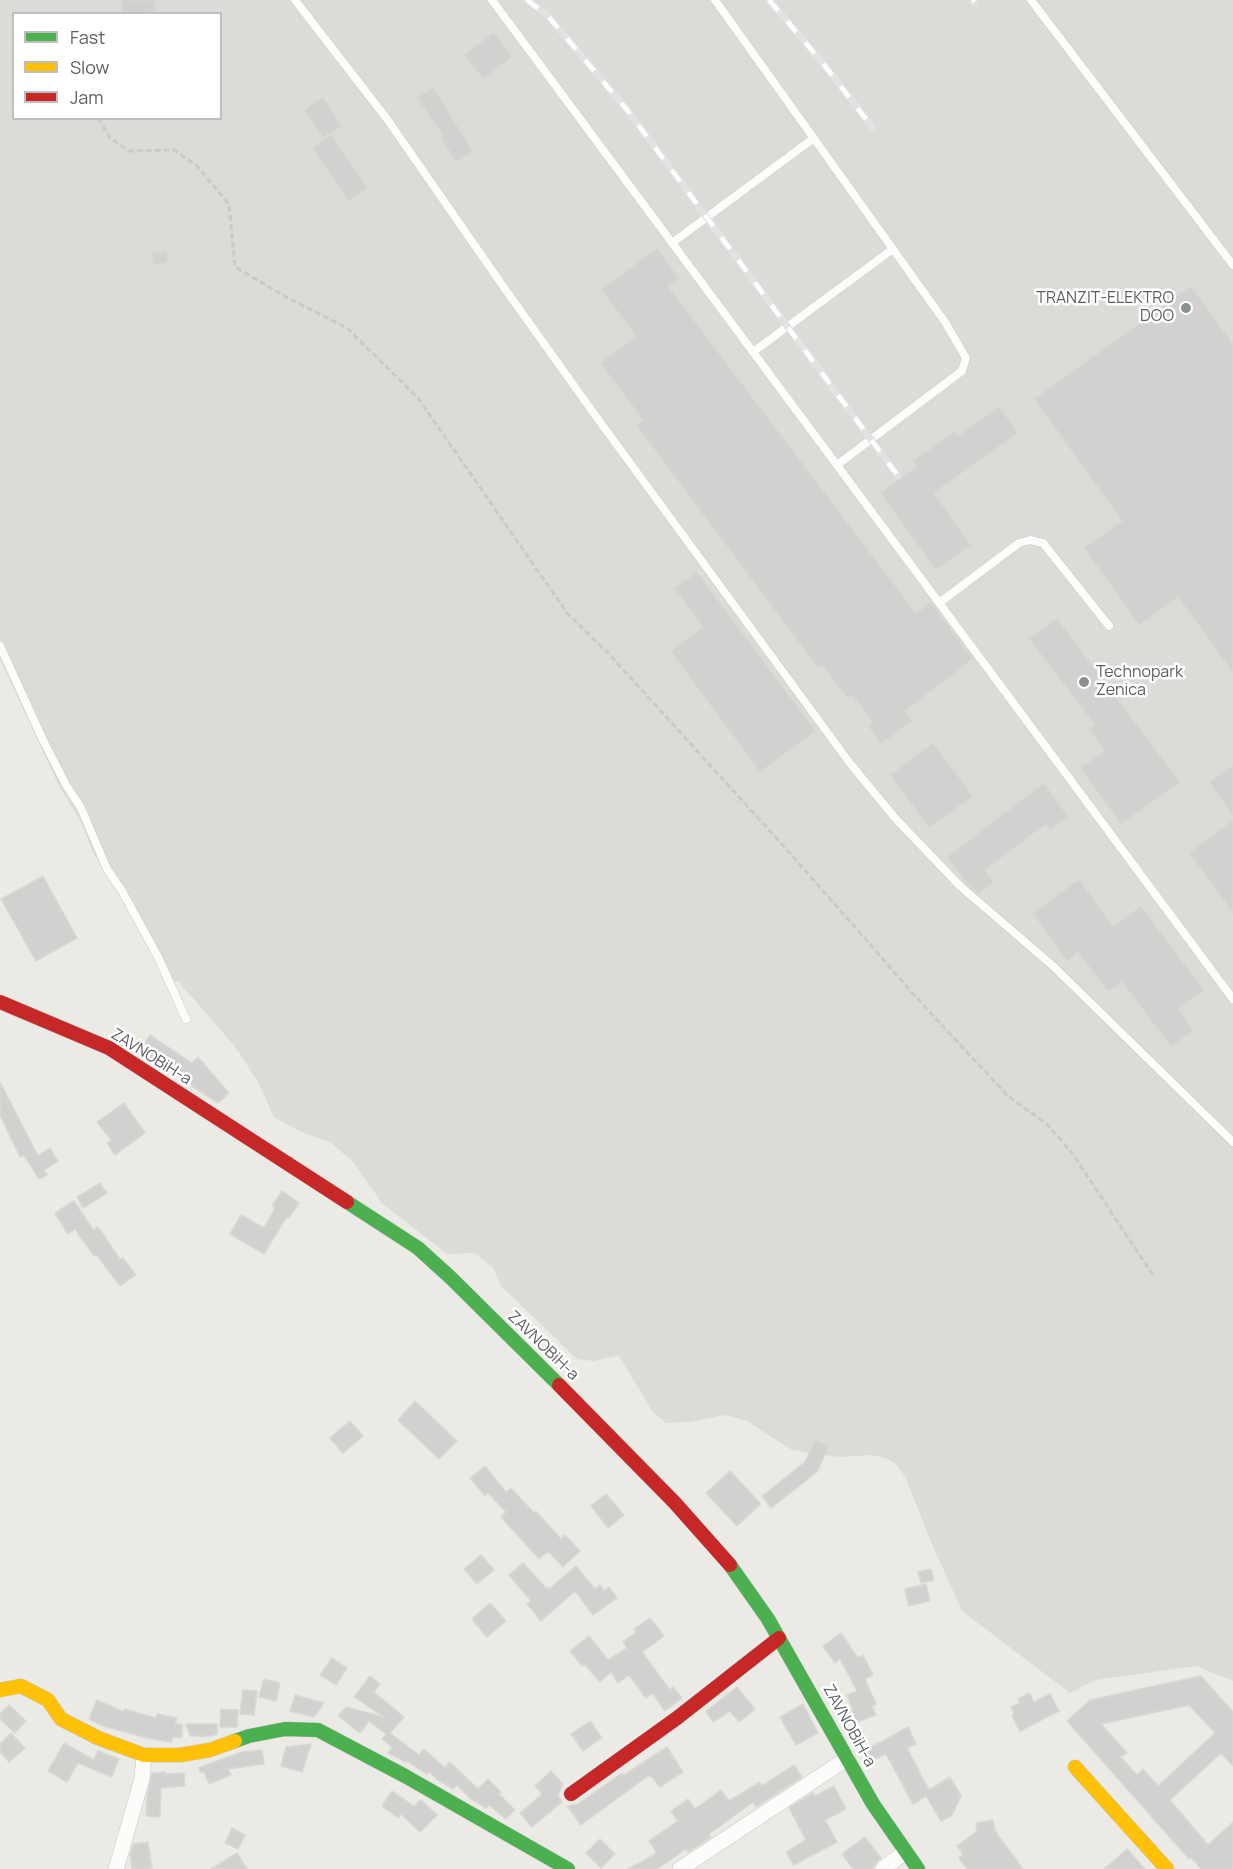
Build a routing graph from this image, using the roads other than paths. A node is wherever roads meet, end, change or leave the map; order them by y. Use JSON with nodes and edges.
{"nodes":[{"id":1,"x":295,"y":0,"type":"edge"},
{"id":2,"x":492,"y":0,"type":"edge"},
{"id":3,"x":715,"y":0,"type":"edge"},
{"id":4,"x":1031,"y":0,"type":"edge"},
{"id":5,"x":814,"y":138,"type":"junction"},
{"id":6,"x":672,"y":243,"type":"junction"},
{"id":7,"x":893,"y":249,"type":"junction"},
{"id":8,"x":1233,"y":265,"type":"edge"},
{"id":9,"x":753,"y":352,"type":"junction"},
{"id":10,"x":837,"y":465,"type":"junction"},
{"id":11,"x":939,"y":603,"type":"junction"},
{"id":12,"x":1109,"y":626,"type":"dead end"},
{"id":13,"x":0,"y":646,"type":"edge"},
{"id":14,"x":1233,"y":999,"type":"edge"},
{"id":15,"x":0,"y":1002,"type":"edge"},
{"id":16,"x":186,"y":1019,"type":"dead end"},
{"id":17,"x":1233,"y":1142,"type":"edge"},
{"id":18,"x":779,"y":1638,"type":"junction"},
{"id":19,"x":0,"y":1690,"type":"edge"},
{"id":20,"x":144,"y":1755,"type":"junction"},
{"id":21,"x":848,"y":1758,"type":"junction"},
{"id":22,"x":1075,"y":1767,"type":"dead end"},
{"id":23,"x":571,"y":1794,"type":"dead end"},
{"id":24,"x":905,"y":1852,"type":"junction"},
{"id":25,"x":116,"y":1869,"type":"edge"},
{"id":26,"x":568,"y":1869,"type":"edge"},
{"id":27,"x":680,"y":1869,"type":"edge"},
{"id":28,"x":883,"y":1869,"type":"edge"},
{"id":29,"x":918,"y":1869,"type":"edge"},
{"id":30,"x":1167,"y":1869,"type":"edge"}],
"edges":[{"from":1,"to":17,"type":"lane"},
{"from":2,"to":6,"type":"lane"},
{"from":3,"to":5,"type":"lane"},
{"from":4,"to":8,"type":"lane"},
{"from":5,"to":6,"type":"lane"},
{"from":5,"to":7,"type":"lane"},
{"from":6,"to":9,"type":"lane"},
{"from":7,"to":9,"type":"lane"},
{"from":7,"to":10,"type":"lane"},
{"from":9,"to":10,"type":"lane"},
{"from":10,"to":11,"type":"lane"},
{"from":11,"to":12,"type":"lane"},
{"from":11,"to":14,"type":"lane"},
{"from":13,"to":16,"type":"lane"},
{"from":15,"to":18,"type":"main road","name":"ZAVNOBiH-a"},
{"from":18,"to":21,"type":"main road","name":"ZAVNOBiH-a"},
{"from":18,"to":23,"type":"main road"},
{"from":19,"to":20,"type":"main road"},
{"from":20,"to":25,"type":"street"},
{"from":20,"to":26,"type":"main road"},
{"from":21,"to":24,"type":"main road","name":"ZAVNOBiH-a"},
{"from":21,"to":27,"type":"street"},
{"from":22,"to":30,"type":"main road"},
{"from":24,"to":28,"type":"street"},
{"from":24,"to":29,"type":"main road","name":"ZAVNOBiH-a"}]}
